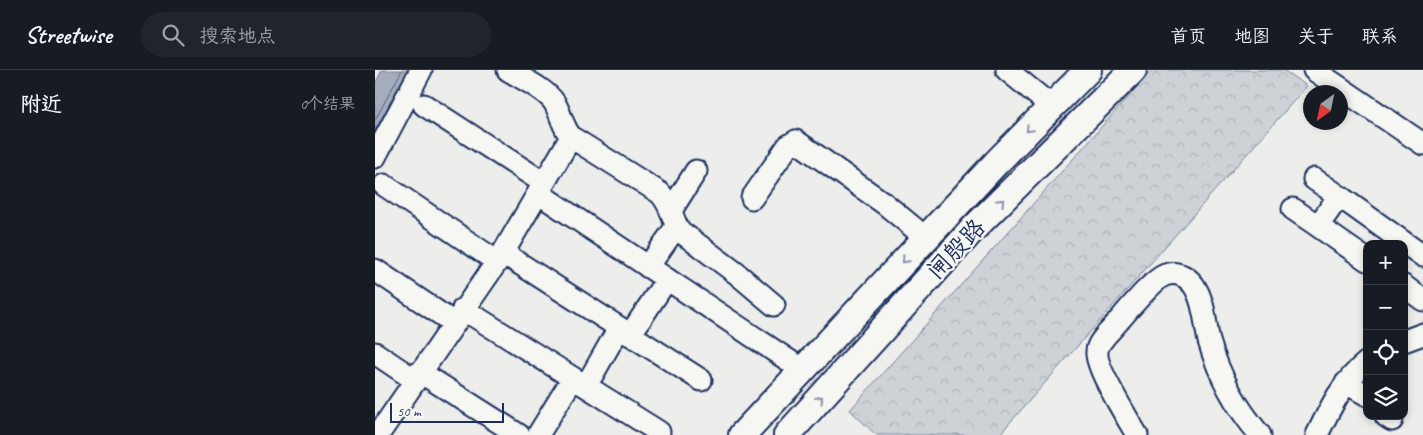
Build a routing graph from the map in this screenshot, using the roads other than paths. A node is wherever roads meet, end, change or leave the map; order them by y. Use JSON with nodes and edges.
{"nodes":[{"id":1,"x":421,"y":70,"type":"edge"},
{"id":2,"x":509,"y":70,"type":"edge"},
{"id":3,"x":1007,"y":70,"type":"edge"},
{"id":4,"x":1087,"y":70,"type":"edge"},
{"id":5,"x":1133,"y":70,"type":"edge"},
{"id":6,"x":1314,"y":70,"type":"edge"},
{"id":7,"x":424,"y":105,"type":"dead end"},
{"id":8,"x":1051,"y":106,"type":"junction"},
{"id":9,"x":571,"y":137,"type":"junction"},
{"id":10,"x":1423,"y":144,"type":"edge"},
{"id":11,"x":375,"y":157,"type":"edge"},
{"id":12,"x":696,"y":172,"type":"dead end"},
{"id":13,"x":1314,"y":179,"type":"dead end"},
{"id":14,"x":384,"y":185,"type":"dead end"},
{"id":15,"x":541,"y":188,"type":"junction"},
{"id":16,"x":1339,"y":196,"type":"junction"},
{"id":17,"x":752,"y":198,"type":"dead end"},
{"id":18,"x":1293,"y":209,"type":"dead end"},
{"id":19,"x":674,"y":218,"type":"junction"},
{"id":20,"x":1319,"y":226,"type":"junction"},
{"id":21,"x":926,"y":238,"type":"junction"},
{"id":22,"x":1423,"y":256,"type":"edge"},
{"id":23,"x":500,"y":257,"type":"junction"},
{"id":24,"x":1363,"y":257,"type":"edge"},
{"id":25,"x":648,"y":267,"type":"junction"},
{"id":26,"x":375,"y":270,"type":"edge"},
{"id":27,"x":667,"y":279,"type":"junction"},
{"id":28,"x":1408,"y":289,"type":"edge"},
{"id":29,"x":1423,"y":300,"type":"edge"},
{"id":30,"x":774,"y":305,"type":"dead end"},
{"id":31,"x":458,"y":316,"type":"junction"},
{"id":32,"x":625,"y":332,"type":"junction"},
{"id":33,"x":1423,"y":334,"type":"edge"},
{"id":34,"x":1408,"y":340,"type":"edge"},
{"id":35,"x":375,"y":353,"type":"edge"},
{"id":36,"x":1363,"y":365,"type":"edge"},
{"id":37,"x":803,"y":370,"type":"junction"},
{"id":38,"x":418,"y":376,"type":"junction"},
{"id":39,"x":701,"y":380,"type":"dead end"},
{"id":40,"x":579,"y":382,"type":"junction"},
{"id":41,"x":1346,"y":383,"type":"junction"},
{"id":42,"x":1363,"y":393,"type":"edge"},
{"id":43,"x":659,"y":432,"type":"dead end"},
{"id":44,"x":380,"y":434,"type":"edge"},
{"id":45,"x":519,"y":435,"type":"edge"},
{"id":46,"x":538,"y":435,"type":"edge"},
{"id":47,"x":742,"y":435,"type":"edge"},
{"id":48,"x":787,"y":435,"type":"edge"},
{"id":49,"x":1137,"y":435,"type":"edge"},
{"id":50,"x":1260,"y":435,"type":"edge"},
{"id":51,"x":1317,"y":435,"type":"edge"}],
"edges":[{"from":1,"to":11,"type":"street"},
{"from":2,"to":9,"type":"street"},
{"from":3,"to":8,"type":"street"},
{"from":4,"to":8,"type":"main road","name":"闸殷路"},
{"from":48,"to":5,"type":"main road","name":"闸殷路","one_way":true},
{"from":6,"to":10,"type":"street"},
{"from":7,"to":15,"type":"street"},
{"from":8,"to":21,"type":"main road","name":"闸殷路","one_way":true},
{"from":9,"to":15,"type":"street"},
{"from":9,"to":19,"type":"street"},
{"from":12,"to":19,"type":"street"},
{"from":13,"to":16,"type":"street"},
{"from":14,"to":23,"type":"street"},
{"from":15,"to":23,"type":"street"},
{"from":15,"to":25,"type":"street"},
{"from":16,"to":20,"type":"street"},
{"from":16,"to":22,"type":"street"},
{"from":17,"to":21,"type":"street"},
{"from":18,"to":20,"type":"street"},
{"from":19,"to":25,"type":"street"},
{"from":19,"to":30,"type":"street"},
{"from":20,"to":24,"type":"street"},
{"from":21,"to":37,"type":"main road","name":"闸殷路","one_way":true},
{"from":23,"to":31,"type":"street"},
{"from":23,"to":32,"type":"street"},
{"from":25,"to":27,"type":"street"},
{"from":26,"to":31,"type":"street"},
{"from":27,"to":32,"type":"street"},
{"from":27,"to":37,"type":"street"},
{"from":28,"to":29,"type":"street"},
{"from":31,"to":38,"type":"street"},
{"from":31,"to":40,"type":"street"},
{"from":32,"to":39,"type":"street"},
{"from":32,"to":40,"type":"street"},
{"from":33,"to":34,"type":"street"},
{"from":35,"to":38,"type":"street"},
{"from":36,"to":41,"type":"street"},
{"from":37,"to":47,"type":"main road","name":"闸殷路"},
{"from":38,"to":44,"type":"street"},
{"from":38,"to":45,"type":"street"},
{"from":40,"to":43,"type":"street"},
{"from":40,"to":46,"type":"street"},
{"from":41,"to":42,"type":"street"},
{"from":41,"to":51,"type":"street"},
{"from":49,"to":50,"type":"street"}]}
